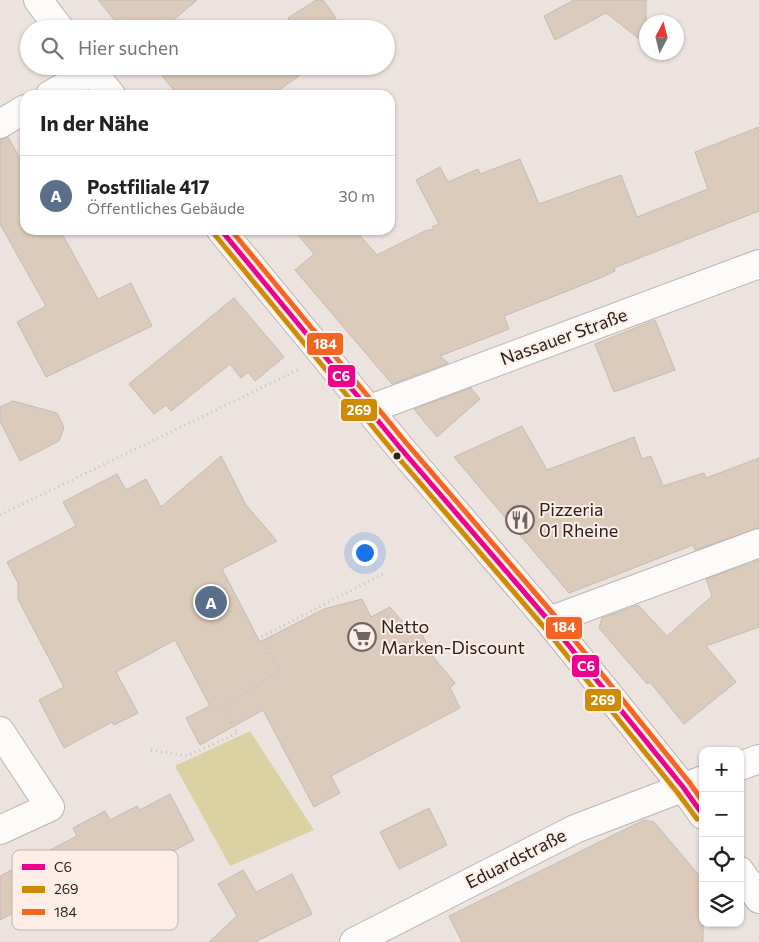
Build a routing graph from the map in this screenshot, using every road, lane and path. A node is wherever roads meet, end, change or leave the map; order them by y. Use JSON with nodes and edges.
{"nodes":[{"id":1,"x":38,"y":0,"type":"edge"},
{"id":2,"x":53,"y":20,"type":"edge"},
{"id":3,"x":81,"y":75,"type":"edge"},
{"id":4,"x":95,"y":75,"type":"edge"},
{"id":5,"x":58,"y":90,"type":"edge"},
{"id":6,"x":107,"y":90,"type":"edge"},
{"id":7,"x":20,"y":113,"type":"edge"},
{"id":8,"x":0,"y":124,"type":"edge"},
{"id":9,"x":225,"y":235,"type":"edge"},
{"id":10,"x":759,"y":264,"type":"edge"},
{"id":11,"x":326,"y":357,"type":"junction"},
{"id":12,"x":370,"y":409,"type":"junction"},
{"id":13,"x":0,"y":515,"type":"edge"},
{"id":14,"x":759,"y":543,"type":"edge"},
{"id":15,"x":385,"y":573,"type":"dead end"},
{"id":16,"x":549,"y":621,"type":"junction"},
{"id":17,"x":0,"y":731,"type":"edge"},
{"id":18,"x":151,"y":750,"type":"dead end"},
{"id":19,"x":759,"y":759,"type":"edge"},
{"id":20,"x":744,"y":765,"type":"edge"},
{"id":21,"x":693,"y":783,"type":"edge"},
{"id":22,"x":699,"y":802,"type":"edge"},
{"id":23,"x":0,"y":830,"type":"edge"},
{"id":24,"x":744,"y":877,"type":"edge"},
{"id":25,"x":759,"y":899,"type":"edge"},
{"id":26,"x":354,"y":942,"type":"edge"}],
"edges":[{"from":1,"to":2,"type":"street"},
{"from":3,"to":5,"type":"street"},
{"from":4,"to":6,"type":"street"},
{"from":7,"to":8,"type":"street"},
{"from":9,"to":11,"type":"street"},
{"from":10,"to":12,"type":"street","name":"Nassauer Straße"},
{"from":11,"to":12,"type":"street"},
{"from":11,"to":13,"type":"path"},
{"from":12,"to":16,"type":"street"},
{"from":14,"to":16,"type":"street"},
{"from":15,"to":18,"type":"path"},
{"from":16,"to":21,"type":"street"},
{"from":17,"to":23,"type":"street"},
{"from":19,"to":20,"type":"street"},
{"from":21,"to":22,"type":"street"},
{"from":21,"to":26,"type":"street","name":"Eduardstraße"},
{"from":24,"to":25,"type":"street"}]}
